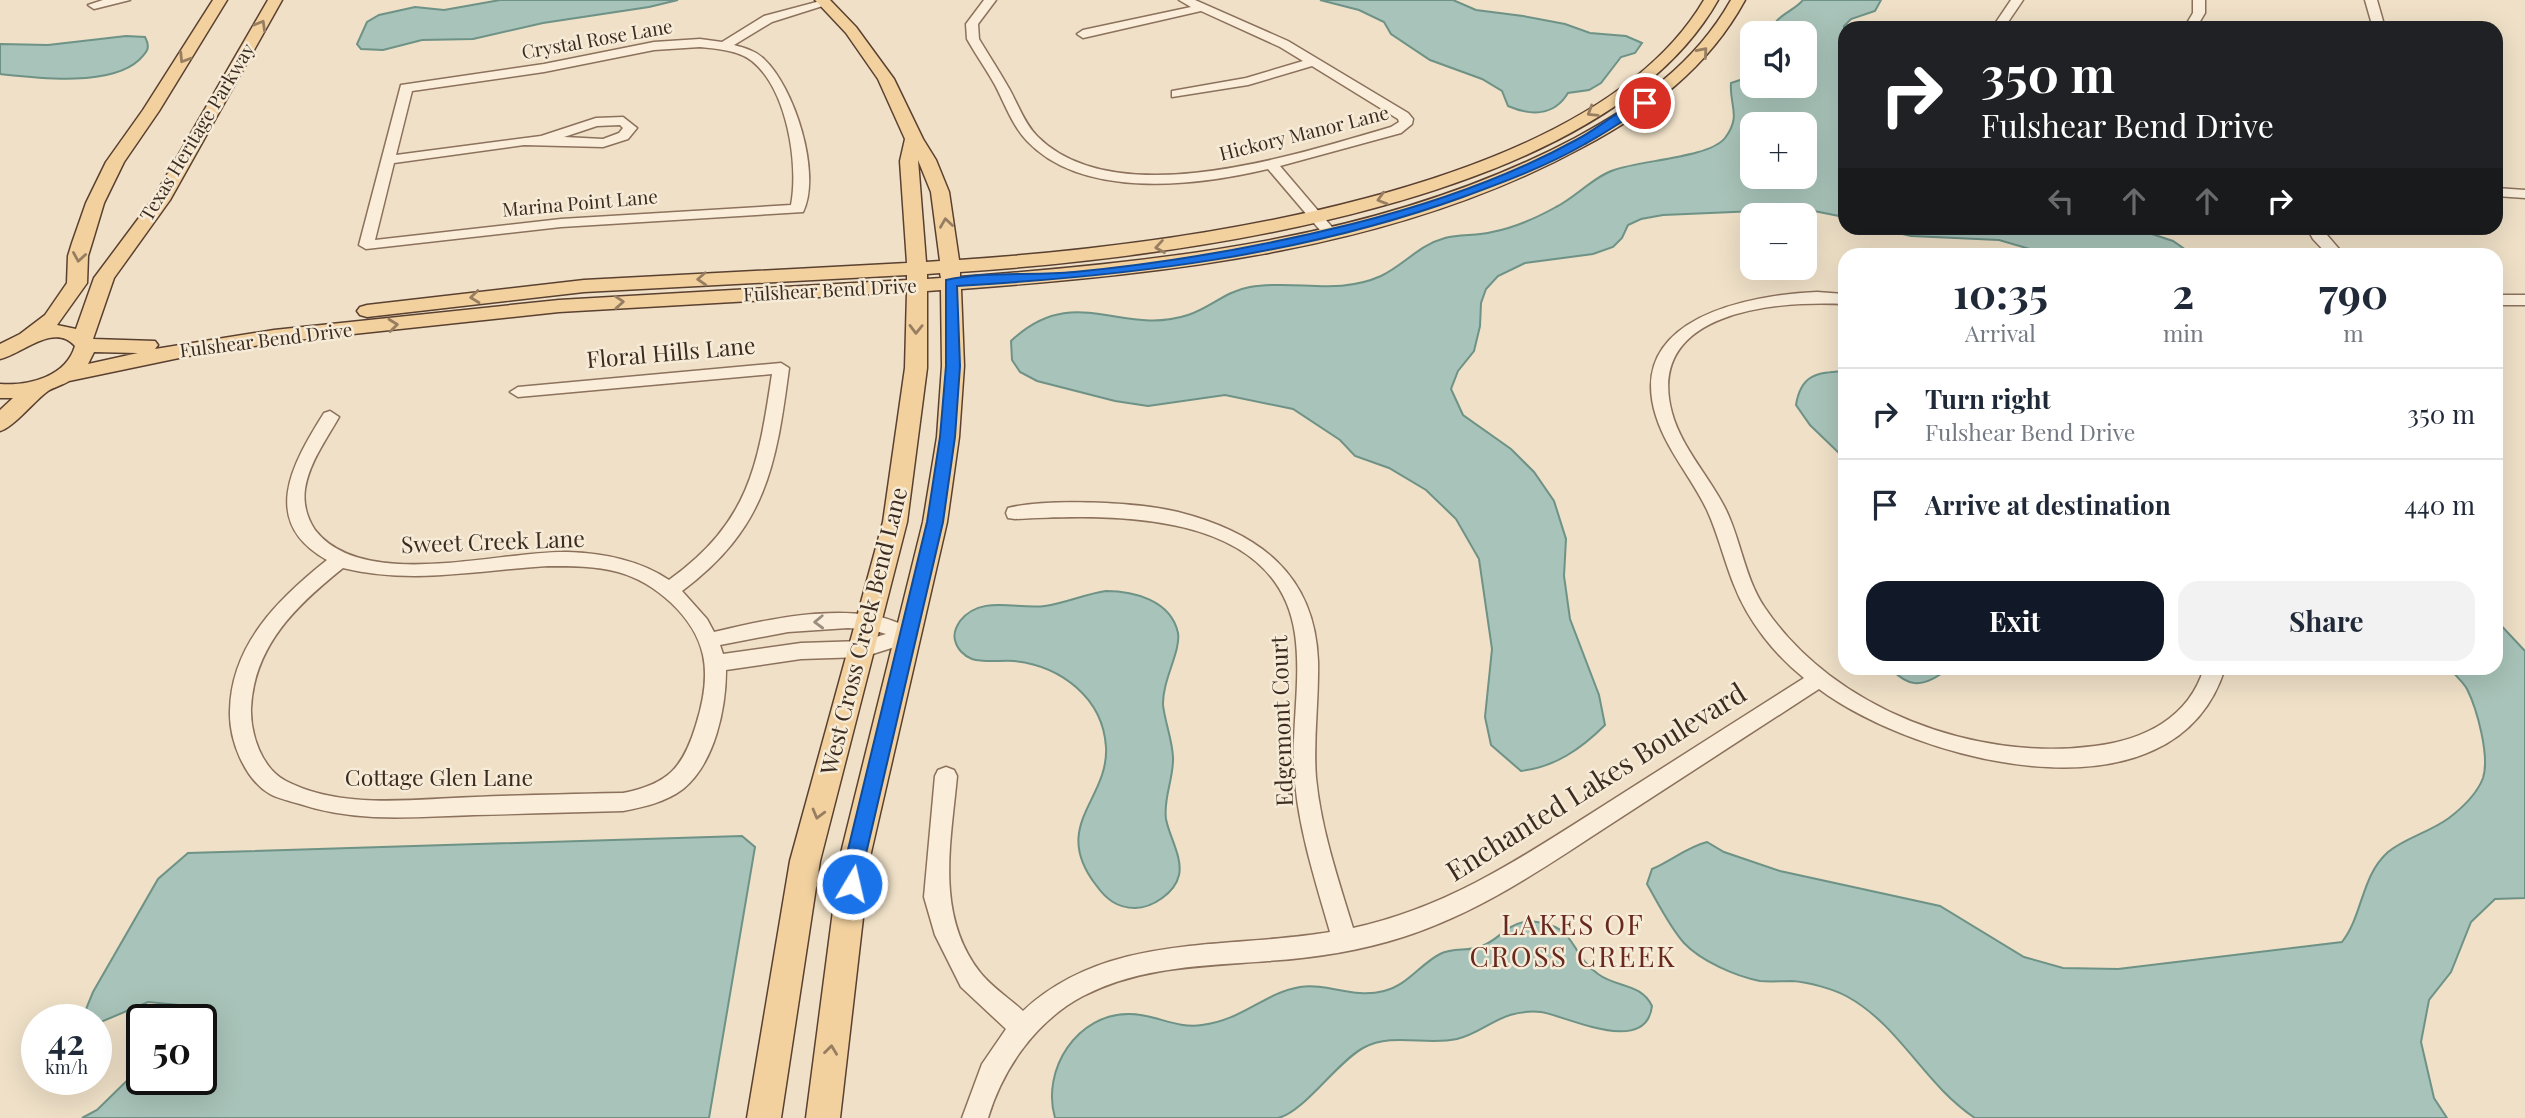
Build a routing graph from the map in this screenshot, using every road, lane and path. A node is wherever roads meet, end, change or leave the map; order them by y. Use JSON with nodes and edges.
{"nodes":[{"id":1,"x":124,"y":0,"type":"edge"},
{"id":2,"x":220,"y":0,"type":"edge"},
{"id":3,"x":275,"y":0,"type":"edge"},
{"id":4,"x":795,"y":0,"type":"edge"},
{"id":5,"x":990,"y":0,"type":"edge"},
{"id":6,"x":1185,"y":0,"type":"edge"},
{"id":7,"x":1711,"y":0,"type":"edge"},
{"id":8,"x":1738,"y":0,"type":"edge"},
{"id":9,"x":2017,"y":0,"type":"edge"},
{"id":10,"x":2199,"y":0,"type":"edge"},
{"id":11,"x":2371,"y":0,"type":"edge"},
{"id":12,"x":824,"y":2,"type":"edge"},
{"id":13,"x":94,"y":5,"type":"dead end"},
{"id":14,"x":1201,"y":8,"type":"junction"},
{"id":15,"x":768,"y":19,"type":"junction"},
{"id":16,"x":2003,"y":21,"type":"edge"},
{"id":17,"x":2194,"y":21,"type":"edge"},
{"id":18,"x":2377,"y":21,"type":"edge"},
{"id":19,"x":1083,"y":34,"type":"dead end"},
{"id":20,"x":724,"y":46,"type":"junction"},
{"id":21,"x":1315,"y":61,"type":"junction"},
{"id":22,"x":1177,"y":94,"type":"dead end"},
{"id":23,"x":1620,"y":94,"type":"junction"},
{"id":24,"x":1645,"y":103,"type":"junction"},
{"id":25,"x":914,"y":139,"type":"junction"},
{"id":26,"x":543,"y":140,"type":"junction"},
{"id":27,"x":388,"y":160,"type":"junction"},
{"id":28,"x":1272,"y":165,"type":"junction"},
{"id":29,"x":2503,"y":192,"type":"edge"},
{"id":30,"x":2525,"y":194,"type":"edge"},
{"id":31,"x":798,"y":209,"type":"joint"},
{"id":32,"x":1317,"y":217,"type":"junction"},
{"id":33,"x":1330,"y":233,"type":"junction"},
{"id":34,"x":2319,"y":235,"type":"edge"},
{"id":35,"x":2331,"y":248,"type":"edge"},
{"id":36,"x":951,"y":274,"type":"junction"},
{"id":37,"x":917,"y":276,"type":"junction"},
{"id":38,"x":556,"y":297,"type":"junction"},
{"id":39,"x":1838,"y":299,"type":"edge"},
{"id":40,"x":2503,"y":300,"type":"edge"},
{"id":41,"x":2525,"y":300,"type":"edge"},
{"id":42,"x":84,"y":342,"type":"junction"},
{"id":43,"x":11,"y":344,"type":"edge"},
{"id":44,"x":51,"y":382,"type":"junction"},
{"id":45,"x":0,"y":391,"type":"edge"},
{"id":46,"x":518,"y":392,"type":"dead end"},
{"id":47,"x":330,"y":416,"type":"dead end"},
{"id":48,"x":0,"y":424,"type":"edge"},
{"id":49,"x":1015,"y":513,"type":"dead end"},
{"id":50,"x":339,"y":561,"type":"junction"},
{"id":51,"x":671,"y":589,"type":"junction"},
{"id":52,"x":870,"y":622,"type":"junction"},
{"id":53,"x":910,"y":635,"type":"junction"},
{"id":54,"x":710,"y":640,"type":"junction"},
{"id":55,"x":863,"y":649,"type":"junction"},
{"id":56,"x":717,"y":663,"type":"junction"},
{"id":57,"x":2214,"y":675,"type":"edge"},
{"id":58,"x":1818,"y":679,"type":"junction"},
{"id":59,"x":946,"y":776,"type":"dead end"},
{"id":60,"x":668,"y":789,"type":"joint"},
{"id":61,"x":1345,"y":940,"type":"junction"},
{"id":62,"x":1023,"y":1027,"type":"junction"},
{"id":63,"x":764,"y":1118,"type":"edge"},
{"id":64,"x":822,"y":1118,"type":"edge"},
{"id":65,"x":975,"y":1118,"type":"edge"}],
"edges":[{"from":1,"to":13,"type":"street"},
{"from":2,"to":43,"type":"main road","one_way":true},
{"from":42,"to":3,"type":"main road","name":"Texas Heritage Parkway","one_way":true},
{"from":4,"to":15,"type":"street"},
{"from":5,"to":28,"type":"street","name":"Hickory Manor Lane"},
{"from":6,"to":14,"type":"street"},
{"from":7,"to":23,"type":"main road","name":"Fulshear Bend Drive"},
{"from":24,"to":8,"type":"main road","name":"Fulshear Bend Drive","one_way":true},
{"from":9,"to":16,"type":"street"},
{"from":10,"to":17,"type":"street"},
{"from":11,"to":18,"type":"street"},
{"from":12,"to":15,"type":"street"},
{"from":12,"to":25,"type":"main road","name":"West Cross Creek Bend Lane"},
{"from":14,"to":19,"type":"street"},
{"from":14,"to":21,"type":"street"},
{"from":15,"to":20,"type":"street"},
{"from":20,"to":27,"type":"street","name":"Crystal Rose Lane"},
{"from":20,"to":31,"type":"street","name":"Crystal Rose Lane"},
{"from":21,"to":22,"type":"street"},
{"from":21,"to":28,"type":"street","name":"Hickory Manor Lane"},
{"from":23,"to":24,"type":"main road"},
{"from":23,"to":32,"type":"main road","name":"Fulshear Bend Drive","one_way":true},
{"from":24,"to":33,"type":"main road","name":"Fulshear Bend Drive"},
{"from":36,"to":25,"type":"main road","name":"West Cross Creek Bend Lane","one_way":true},
{"from":25,"to":37,"type":"main road","name":"West Cross Creek Bend Lane"},
{"from":26,"to":26,"type":"street"},
{"from":26,"to":27,"type":"street"},
{"from":27,"to":31,"type":"street","name":"Marina Point Lane"},
{"from":28,"to":32,"type":"street"},
{"from":29,"to":30,"type":"street"},
{"from":32,"to":33,"type":"street"},
{"from":32,"to":36,"type":"main road","name":"Fulshear Bend Drive","one_way":true},
{"from":33,"to":36,"type":"main road","name":"Fulshear Bend Drive"},
{"from":34,"to":35,"type":"street"},
{"from":36,"to":37,"type":"main road","name":"Fulshear Bend Drive"},
{"from":36,"to":53,"type":"main road","name":"West Cross Creek Bend Lane"},
{"from":37,"to":38,"type":"main road","name":"Fulshear Bend Drive"},
{"from":37,"to":52,"type":"main road","name":"West Cross Creek Bend Lane","one_way":true},
{"from":38,"to":42,"type":"main road","name":"Fulshear Bend Drive","one_way":true},
{"from":44,"to":38,"type":"main road","name":"Fulshear Bend Drive","one_way":true},
{"from":39,"to":58,"type":"street"},
{"from":40,"to":41,"type":"street"},
{"from":42,"to":43,"type":"main road","name":"Fulshear Bend Drive"},
{"from":42,"to":44,"type":"main road","name":"Texas Heritage Parkway"},
{"from":44,"to":45,"type":"main road","name":"Fulshear Bend Drive"},
{"from":44,"to":48,"type":"main road"},
{"from":46,"to":51,"type":"street","name":"Floral Hills Lane"},
{"from":47,"to":50,"type":"street","name":"Sweet Creek Lane"},
{"from":49,"to":61,"type":"street","name":"Edgemont Court"},
{"from":50,"to":51,"type":"street","name":"Sweet Creek Lane"},
{"from":50,"to":60,"type":"street","name":"Cottage Glen Lane"},
{"from":51,"to":54,"type":"street","name":"Sweet Creek Lane"},
{"from":52,"to":53,"type":"street"},
{"from":52,"to":54,"type":"street","one_way":true},
{"from":52,"to":55,"type":"main road","name":"West Cross Creek Bend Lane"},
{"from":53,"to":55,"type":"street"},
{"from":64,"to":53,"type":"main road","name":"West Cross Creek Bend Lane","one_way":true},
{"from":54,"to":56,"type":"street","name":"Sweet Creek Lane"},
{"from":55,"to":56,"type":"street"},
{"from":55,"to":63,"type":"main road","name":"West Cross Creek Bend Lane","one_way":true},
{"from":56,"to":60,"type":"street","name":"Sweet Creek Lane"},
{"from":57,"to":58,"type":"street"},
{"from":58,"to":61,"type":"street","name":"Enchanted Lakes Boulevard"},
{"from":59,"to":62,"type":"street"},
{"from":61,"to":62,"type":"street","name":"Enchanted Lakes Boulevard"},
{"from":62,"to":65,"type":"street","name":"Enchanted Lakes Boulevard"}]}
